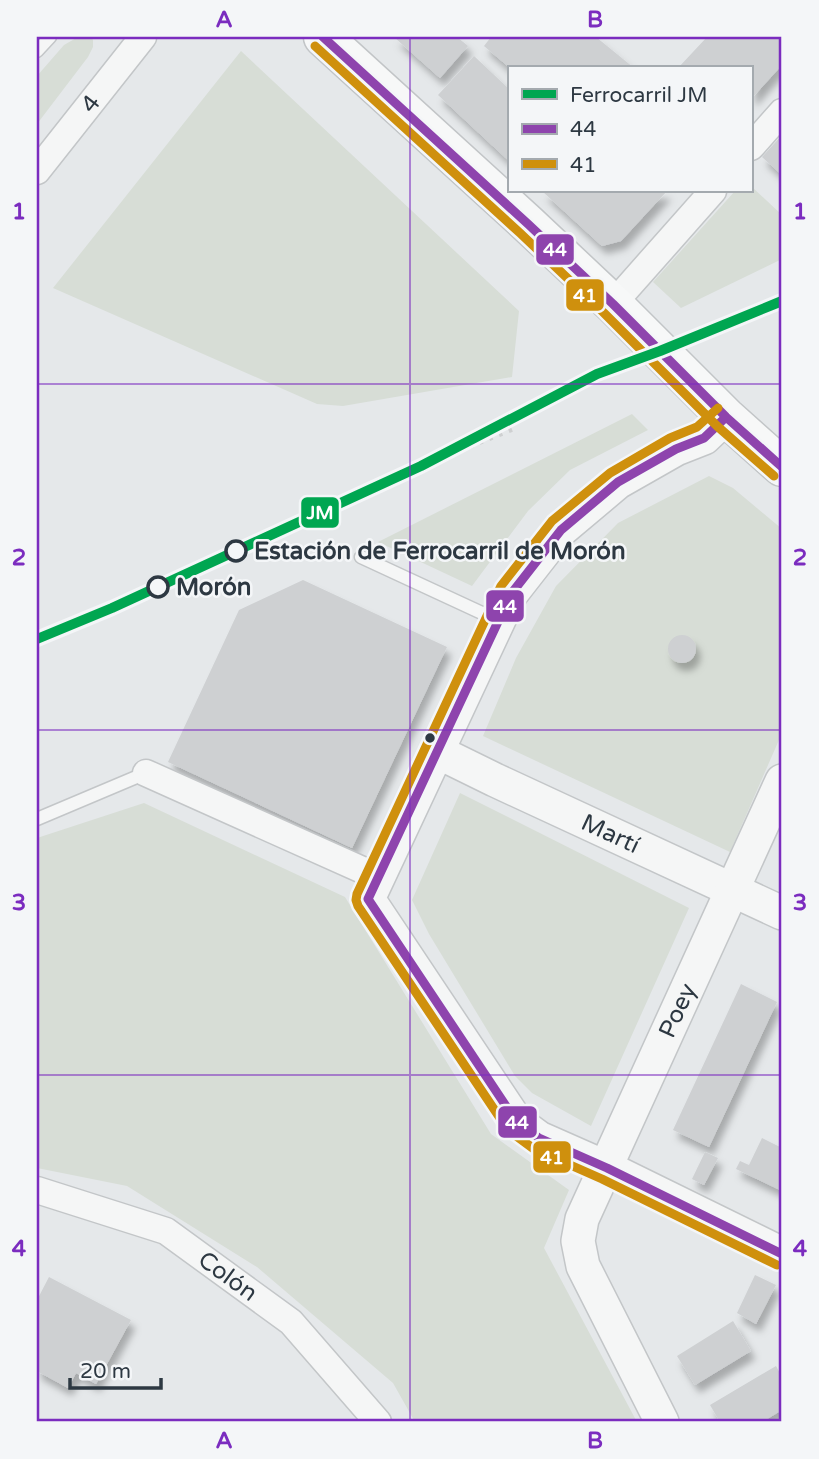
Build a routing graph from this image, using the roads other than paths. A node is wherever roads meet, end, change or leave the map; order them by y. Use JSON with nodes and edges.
{"nodes":[{"id":1,"x":50,"y":37,"type":"edge"},
{"id":2,"x":323,"y":37,"type":"edge"},
{"id":3,"x":133,"y":40,"type":"edge"},
{"id":4,"x":37,"y":51,"type":"edge"},
{"id":5,"x":782,"y":112,"type":"edge"},
{"id":6,"x":752,"y":147,"type":"edge"},
{"id":7,"x":37,"y":171,"type":"edge"},
{"id":8,"x":712,"y":192,"type":"edge"},
{"id":9,"x":612,"y":304,"type":"junction"},
{"id":10,"x":726,"y":417,"type":"junction"},
{"id":11,"x":782,"y":467,"type":"edge"},
{"id":12,"x":360,"y":557,"type":"dead end"},
{"id":13,"x":498,"y":621,"type":"junction"},
{"id":14,"x":438,"y":752,"type":"junction"},
{"id":15,"x":146,"y":773,"type":"joint"},
{"id":16,"x":782,"y":781,"type":"edge"},
{"id":17,"x":37,"y":819,"type":"edge"},
{"id":18,"x":378,"y":877,"type":"junction"},
{"id":19,"x":733,"y":891,"type":"junction"},
{"id":20,"x":782,"y":913,"type":"edge"},
{"id":21,"x":607,"y":1168,"type":"junction"},
{"id":22,"x":37,"y":1190,"type":"edge"},
{"id":23,"x":782,"y":1254,"type":"edge"},
{"id":24,"x":378,"y":1422,"type":"edge"},
{"id":25,"x":662,"y":1422,"type":"edge"}],
"edges":[{"from":1,"to":4,"type":"lane"},
{"from":2,"to":9,"type":"main road"},
{"from":3,"to":7,"type":"street","name":"4"},
{"from":5,"to":6,"type":"street"},
{"from":8,"to":9,"type":"street"},
{"from":9,"to":10,"type":"main road"},
{"from":10,"to":11,"type":"main road"},
{"from":10,"to":13,"type":"street"},
{"from":12,"to":13,"type":"lane"},
{"from":13,"to":14,"type":"street"},
{"from":14,"to":18,"type":"street"},
{"from":14,"to":19,"type":"street","name":"Martí"},
{"from":15,"to":17,"type":"lane"},
{"from":15,"to":18,"type":"street"},
{"from":16,"to":19,"type":"street","name":"Poey"},
{"from":18,"to":21,"type":"street"},
{"from":19,"to":20,"type":"street","name":"Martí"},
{"from":19,"to":21,"type":"street","name":"Poey"},
{"from":21,"to":23,"type":"street"},
{"from":21,"to":25,"type":"street","name":"Poey"},
{"from":22,"to":24,"type":"street","name":"Colón"}]}
